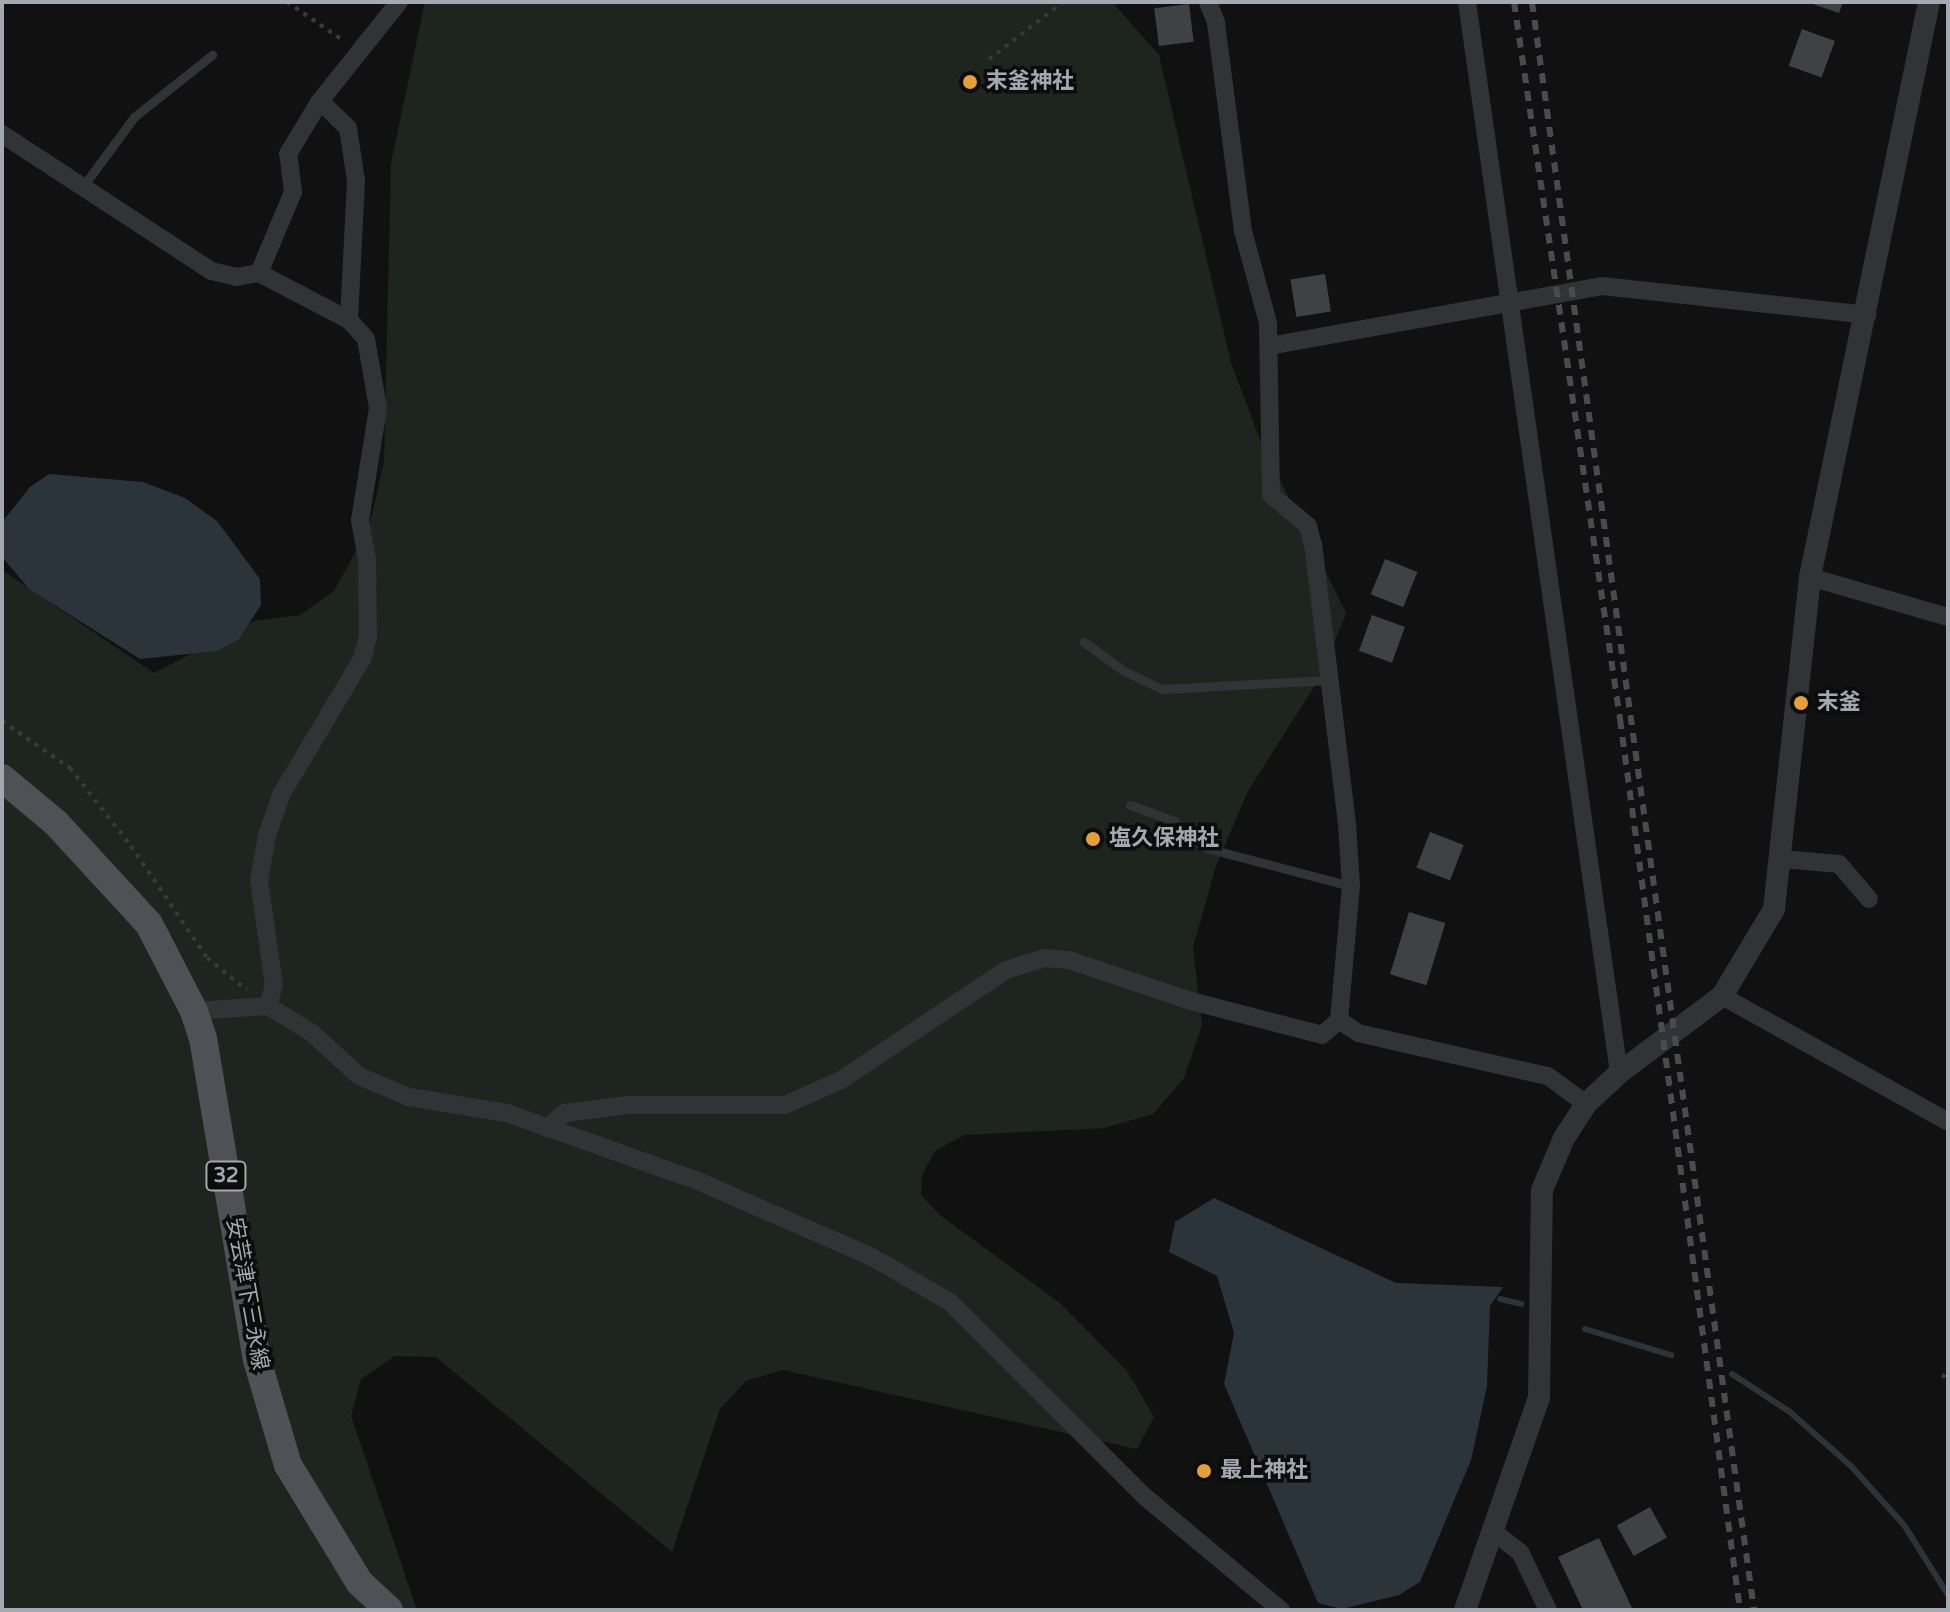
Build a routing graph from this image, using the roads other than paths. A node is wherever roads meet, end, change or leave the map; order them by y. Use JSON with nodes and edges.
{"nodes":[{"id":1,"x":399,"y":2,"type":"edge"},
{"id":2,"x":1208,"y":2,"type":"edge"},
{"id":3,"x":1467,"y":2,"type":"edge"},
{"id":4,"x":1929,"y":2,"type":"edge"},
{"id":5,"x":212,"y":55,"type":"dead end"},
{"id":6,"x":320,"y":101,"type":"junction"},
{"id":7,"x":2,"y":134,"type":"edge"},
{"id":8,"x":81,"y":189,"type":"junction"},
{"id":9,"x":259,"y":273,"type":"junction"},
{"id":10,"x":1513,"y":300,"type":"junction"},
{"id":11,"x":1867,"y":315,"type":"junction"},
{"id":12,"x":349,"y":320,"type":"junction"},
{"id":13,"x":1269,"y":346,"type":"junction"},
{"id":14,"x":1810,"y":577,"type":"junction"},
{"id":15,"x":1948,"y":617,"type":"edge"},
{"id":16,"x":1084,"y":642,"type":"dead end"},
{"id":17,"x":1330,"y":680,"type":"junction"},
{"id":18,"x":2,"y":778,"type":"edge"},
{"id":19,"x":1130,"y":805,"type":"dead end"},
{"id":20,"x":1783,"y":859,"type":"junction"},
{"id":21,"x":1351,"y":886,"type":"junction"},
{"id":22,"x":1869,"y":899,"type":"dead end"},
{"id":23,"x":1715,"y":1001,"type":"junction"},
{"id":24,"x":268,"y":1006,"type":"junction"},
{"id":25,"x":194,"y":1011,"type":"junction"},
{"id":26,"x":1339,"y":1020,"type":"junction"},
{"id":27,"x":1625,"y":1068,"type":"junction"},
{"id":28,"x":1586,"y":1104,"type":"junction"},
{"id":29,"x":1948,"y":1122,"type":"edge"},
{"id":30,"x":547,"y":1128,"type":"junction"},
{"id":31,"x":1494,"y":1532,"type":"junction"},
{"id":32,"x":389,"y":1610,"type":"edge"},
{"id":33,"x":1281,"y":1610,"type":"edge"},
{"id":34,"x":1465,"y":1610,"type":"edge"},
{"id":35,"x":1478,"y":1610,"type":"edge"},
{"id":36,"x":1548,"y":1610,"type":"edge"}],
"edges":[{"from":1,"to":6,"type":"street"},
{"from":2,"to":13,"type":"street"},
{"from":3,"to":10,"type":"street"},
{"from":4,"to":11,"type":"street"},
{"from":5,"to":8,"type":"lane"},
{"from":6,"to":9,"type":"street"},
{"from":6,"to":12,"type":"street"},
{"from":7,"to":8,"type":"street"},
{"from":8,"to":9,"type":"street"},
{"from":9,"to":12,"type":"street"},
{"from":10,"to":11,"type":"street"},
{"from":10,"to":13,"type":"street"},
{"from":10,"to":27,"type":"street"},
{"from":11,"to":14,"type":"street"},
{"from":12,"to":24,"type":"street"},
{"from":13,"to":17,"type":"street"},
{"from":14,"to":15,"type":"street"},
{"from":14,"to":20,"type":"street"},
{"from":16,"to":17,"type":"lane"},
{"from":17,"to":21,"type":"street"},
{"from":18,"to":25,"type":"main road","name":"安芸津下三永線","number":"32"},
{"from":19,"to":21,"type":"lane"},
{"from":20,"to":22,"type":"street"},
{"from":20,"to":23,"type":"street"},
{"from":21,"to":26,"type":"street"},
{"from":23,"to":27,"type":"street"},
{"from":23,"to":29,"type":"street"},
{"from":24,"to":25,"type":"street"},
{"from":24,"to":30,"type":"street"},
{"from":25,"to":32,"type":"main road","name":"安芸津下三永線","number":"32"},
{"from":26,"to":28,"type":"street"},
{"from":26,"to":30,"type":"street"},
{"from":27,"to":28,"type":"street"},
{"from":28,"to":31,"type":"street"},
{"from":30,"to":33,"type":"street"},
{"from":31,"to":34,"type":"street"},
{"from":31,"to":35,"type":"street"},
{"from":31,"to":36,"type":"street"}]}
